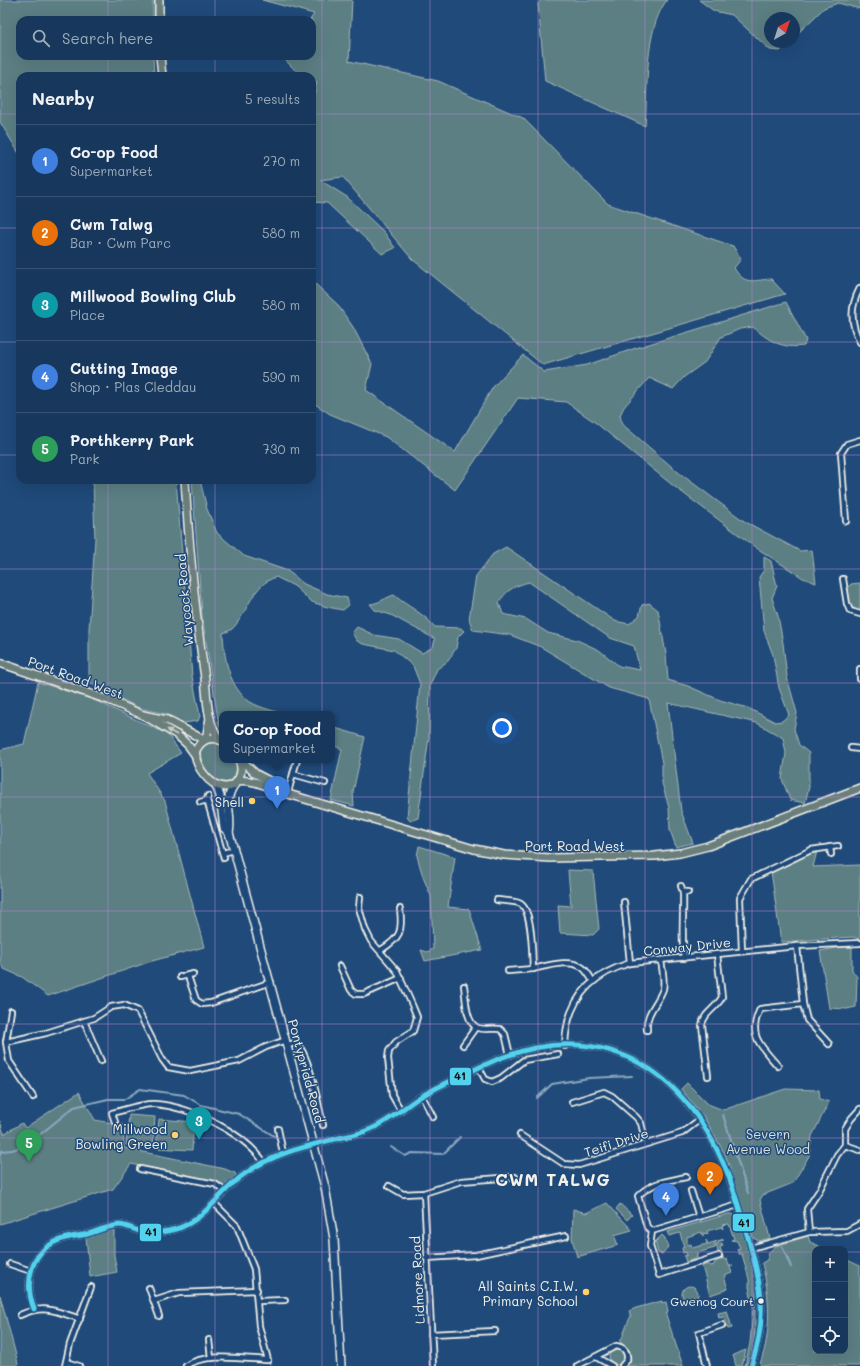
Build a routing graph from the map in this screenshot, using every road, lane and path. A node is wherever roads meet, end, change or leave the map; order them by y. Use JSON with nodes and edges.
{"nodes":[{"id":1,"x":159,"y":0,"type":"edge"},
{"id":2,"x":159,"y":16,"type":"edge"},
{"id":3,"x":160,"y":60,"type":"edge"},
{"id":4,"x":162,"y":72,"type":"edge"},
{"id":5,"x":860,"y":288,"type":"edge"},
{"id":6,"x":860,"y":342,"type":"edge"},
{"id":7,"x":860,"y":440,"type":"edge"},
{"id":8,"x":185,"y":484,"type":"edge"},
{"id":9,"x":846,"y":521,"type":"dead end"},
{"id":10,"x":843,"y":579,"type":"dead end"},
{"id":11,"x":860,"y":614,"type":"edge"},
{"id":12,"x":0,"y":663,"type":"edge"},
{"id":13,"x":860,"y":669,"type":"edge"},
{"id":14,"x":860,"y":679,"type":"edge"},
{"id":15,"x":143,"y":715,"type":"junction"},
{"id":16,"x":210,"y":718,"type":"junction"},
{"id":17,"x":219,"y":739,"type":"edge"},
{"id":18,"x":205,"y":740,"type":"junction"},
{"id":19,"x":219,"y":741,"type":"edge"},
{"id":20,"x":851,"y":748,"type":"dead end"},
{"id":21,"x":860,"y":749,"type":"edge"},
{"id":22,"x":196,"y":756,"type":"junction"},
{"id":23,"x":240,"y":763,"type":"edge"},
{"id":24,"x":243,"y":763,"type":"edge"},
{"id":25,"x":297,"y":763,"type":"edge"},
{"id":26,"x":293,"y":774,"type":"junction"},
{"id":27,"x":236,"y":782,"type":"junction"},
{"id":28,"x":325,"y":783,"type":"dead end"},
{"id":29,"x":216,"y":785,"type":"junction"},
{"id":30,"x":860,"y":788,"type":"edge"},
{"id":31,"x":288,"y":792,"type":"junction"},
{"id":32,"x":200,"y":802,"type":"dead end"},
{"id":33,"x":229,"y":833,"type":"junction"},
{"id":34,"x":838,"y":846,"type":"dead end"},
{"id":35,"x":830,"y":847,"type":"junction"},
{"id":36,"x":234,"y":850,"type":"junction"},
{"id":37,"x":223,"y":853,"type":"junction"},
{"id":38,"x":831,"y":854,"type":"dead end"},
{"id":39,"x":224,"y":858,"type":"dead end"},
{"id":40,"x":682,"y":886,"type":"dead end"},
{"id":41,"x":360,"y":897,"type":"dead end"},
{"id":42,"x":497,"y":900,"type":"dead end"},
{"id":43,"x":624,"y":902,"type":"dead end"},
{"id":44,"x":400,"y":909,"type":"dead end"},
{"id":45,"x":860,"y":943,"type":"edge"},
{"id":46,"x":797,"y":946,"type":"junction"},
{"id":47,"x":381,"y":950,"type":"junction"},
{"id":48,"x":742,"y":952,"type":"junction"},
{"id":49,"x":717,"y":954,"type":"junction"},
{"id":50,"x":684,"y":958,"type":"junction"},
{"id":51,"x":661,"y":960,"type":"junction"},
{"id":52,"x":630,"y":963,"type":"junction"},
{"id":53,"x":340,"y":966,"type":"dead end"},
{"id":54,"x":533,"y":969,"type":"junction"},
{"id":55,"x":508,"y":971,"type":"dead end"},
{"id":56,"x":180,"y":977,"type":"dead end"},
{"id":57,"x":401,"y":978,"type":"junction"},
{"id":58,"x":593,"y":981,"type":"junction"},
{"id":59,"x":271,"y":982,"type":"junction"},
{"id":60,"x":464,"y":986,"type":"dead end"},
{"id":61,"x":803,"y":1004,"type":"junction"},
{"id":62,"x":11,"y":1011,"type":"dead end"},
{"id":63,"x":84,"y":1021,"type":"junction"},
{"id":64,"x":476,"y":1027,"type":"junction"},
{"id":65,"x":646,"y":1030,"type":"dead end"},
{"id":66,"x":6,"y":1042,"type":"junction"},
{"id":67,"x":287,"y":1043,"type":"junction"},
{"id":68,"x":829,"y":1044,"type":"dead end"},
{"id":69,"x":463,"y":1045,"type":"dead end"},
{"id":70,"x":565,"y":1046,"type":"junction"},
{"id":71,"x":558,"y":1054,"type":"dead end"},
{"id":72,"x":510,"y":1055,"type":"junction"},
{"id":73,"x":101,"y":1061,"type":"dead end"},
{"id":74,"x":778,"y":1066,"type":"dead end"},
{"id":75,"x":479,"y":1068,"type":"junction"},
{"id":76,"x":708,"y":1076,"type":"dead end"},
{"id":77,"x":422,"y":1096,"type":"junction"},
{"id":78,"x":33,"y":1097,"type":"dead end"},
{"id":79,"x":572,"y":1102,"type":"dead end"},
{"id":80,"x":860,"y":1109,"type":"edge"},
{"id":81,"x":401,"y":1111,"type":"junction"},
{"id":82,"x":433,"y":1117,"type":"dead end"},
{"id":83,"x":699,"y":1120,"type":"junction"},
{"id":84,"x":115,"y":1122,"type":"dead end"},
{"id":85,"x":323,"y":1125,"type":"dead end"},
{"id":86,"x":278,"y":1129,"type":"dead end"},
{"id":87,"x":520,"y":1135,"type":"dead end"},
{"id":88,"x":646,"y":1143,"type":"junction"},
{"id":89,"x":314,"y":1145,"type":"junction"},
{"id":90,"x":845,"y":1145,"type":"junction"},
{"id":91,"x":860,"y":1150,"type":"edge"},
{"id":92,"x":283,"y":1153,"type":"junction"},
{"id":93,"x":264,"y":1162,"type":"junction"},
{"id":94,"x":140,"y":1169,"type":"dead end"},
{"id":95,"x":514,"y":1177,"type":"dead end"},
{"id":96,"x":686,"y":1177,"type":"dead end"},
{"id":97,"x":389,"y":1186,"type":"dead end"},
{"id":98,"x":225,"y":1191,"type":"junction"},
{"id":99,"x":691,"y":1191,"type":"dead end"},
{"id":100,"x":424,"y":1193,"type":"junction"},
{"id":101,"x":214,"y":1203,"type":"junction"},
{"id":102,"x":738,"y":1205,"type":"junction"},
{"id":103,"x":699,"y":1217,"type":"junction"},
{"id":104,"x":860,"y":1224,"type":"edge"},
{"id":105,"x":652,"y":1231,"type":"junction"},
{"id":106,"x":809,"y":1232,"type":"junction"},
{"id":107,"x":566,"y":1236,"type":"dead end"},
{"id":108,"x":751,"y":1248,"type":"junction"},
{"id":109,"x":718,"y":1256,"type":"dead end"},
{"id":110,"x":426,"y":1258,"type":"junction"},
{"id":111,"x":10,"y":1264,"type":"dead end"},
{"id":112,"x":31,"y":1271,"type":"junction"},
{"id":113,"x":91,"y":1287,"type":"dead end"},
{"id":114,"x":149,"y":1288,"type":"dead end"},
{"id":115,"x":257,"y":1290,"type":"junction"},
{"id":116,"x":286,"y":1300,"type":"dead end"},
{"id":117,"x":154,"y":1301,"type":"junction"},
{"id":118,"x":258,"y":1301,"type":"junction"},
{"id":119,"x":34,"y":1309,"type":"junction"},
{"id":120,"x":20,"y":1315,"type":"dead end"},
{"id":121,"x":159,"y":1316,"type":"dead end"},
{"id":122,"x":80,"y":1319,"type":"junction"},
{"id":123,"x":722,"y":1325,"type":"dead end"},
{"id":124,"x":495,"y":1331,"type":"dead end"},
{"id":125,"x":431,"y":1334,"type":"junction"},
{"id":126,"x":209,"y":1340,"type":"dead end"},
{"id":127,"x":596,"y":1357,"type":"junction"},
{"id":128,"x":211,"y":1358,"type":"junction"},
{"id":129,"x":65,"y":1364,"type":"edge"},
{"id":130,"x":79,"y":1366,"type":"edge"},
{"id":131,"x":186,"y":1366,"type":"edge"},
{"id":132,"x":341,"y":1366,"type":"edge"},
{"id":133,"x":433,"y":1366,"type":"edge"},
{"id":134,"x":577,"y":1366,"type":"edge"},
{"id":135,"x":612,"y":1366,"type":"edge"},
{"id":136,"x":622,"y":1366,"type":"edge"},
{"id":137,"x":707,"y":1366,"type":"edge"},
{"id":138,"x":751,"y":1366,"type":"edge"}],
"edges":[{"from":1,"to":2,"type":"main road"},
{"from":3,"to":4,"type":"main road"},
{"from":5,"to":6,"type":"street"},
{"from":7,"to":9,"type":"street"},
{"from":8,"to":16,"type":"main road","name":"Waycock Road"},
{"from":10,"to":11,"type":"street"},
{"from":12,"to":15,"type":"main road","name":"Port Road West"},
{"from":13,"to":14,"type":"street"},
{"from":15,"to":18,"type":"main road","name":"Port Road West"},
{"from":22,"to":15,"type":"main road","name":"Port Road West","one_way":true},
{"from":16,"to":17,"type":"main road","name":"Waycock Road"},
{"from":16,"to":18,"type":"main road","name":"Waycock Road"},
{"from":18,"to":19,"type":"main road"},
{"from":18,"to":22,"type":"main road","name":"Waycock Road"},
{"from":20,"to":21,"type":"street"},
{"from":22,"to":29,"type":"main road","name":"Port Road West"},
{"from":23,"to":27,"type":"main road"},
{"from":24,"to":31,"type":"main road","name":"Port Road West"},
{"from":25,"to":26,"type":"street"},
{"from":26,"to":28,"type":"street"},
{"from":26,"to":31,"type":"street"},
{"from":27,"to":29,"type":"main road","name":"Port Road West"},
{"from":27,"to":31,"type":"main road","name":"Port Road West"},
{"from":27,"to":33,"type":"main road","name":"Pontypridd Road"},
{"from":29,"to":33,"type":"main road","name":"Pontypridd Road"},
{"from":30,"to":31,"type":"main road","name":"Port Road West"},
{"from":32,"to":37,"type":"street"},
{"from":33,"to":36,"type":"main road","name":"Pontypridd Road"},
{"from":34,"to":35,"type":"street"},
{"from":35,"to":38,"type":"street"},
{"from":35,"to":48,"type":"street"},
{"from":36,"to":37,"type":"street"},
{"from":36,"to":59,"type":"main road","name":"Pontypridd Road"},
{"from":37,"to":39,"type":"street"},
{"from":40,"to":50,"type":"street"},
{"from":41,"to":47,"type":"street"},
{"from":42,"to":54,"type":"street"},
{"from":43,"to":52,"type":"street"},
{"from":44,"to":47,"type":"street"},
{"from":45,"to":46,"type":"street","name":"Conway Drive"},
{"from":46,"to":48,"type":"street","name":"Conway Drive"},
{"from":46,"to":61,"type":"street"},
{"from":47,"to":57,"type":"street"},
{"from":48,"to":49,"type":"street","name":"Conway Drive"},
{"from":49,"to":50,"type":"street","name":"Conway Drive"},
{"from":49,"to":76,"type":"street"},
{"from":50,"to":51,"type":"street","name":"Conway Drive"},
{"from":51,"to":52,"type":"street","name":"Conway Drive"},
{"from":51,"to":65,"type":"street"},
{"from":52,"to":58,"type":"street","name":"Conway Drive"},
{"from":53,"to":57,"type":"street"},
{"from":54,"to":55,"type":"street"},
{"from":54,"to":58,"type":"street"},
{"from":56,"to":59,"type":"street"},
{"from":57,"to":81,"type":"street"},
{"from":58,"to":70,"type":"street","name":"Conway Drive"},
{"from":59,"to":67,"type":"main road","name":"Pontypridd Road"},
{"from":60,"to":64,"type":"street"},
{"from":61,"to":68,"type":"street"},
{"from":61,"to":74,"type":"street"},
{"from":62,"to":66,"type":"street"},
{"from":63,"to":66,"type":"street"},
{"from":63,"to":67,"type":"street"},
{"from":63,"to":73,"type":"street"},
{"from":64,"to":69,"type":"street"},
{"from":64,"to":72,"type":"street"},
{"from":66,"to":78,"type":"street"},
{"from":67,"to":85,"type":"street"},
{"from":67,"to":89,"type":"main road","name":"Pontypridd Road"},
{"from":70,"to":72,"type":"street"},
{"from":70,"to":83,"type":"street"},
{"from":71,"to":75,"type":"street"},
{"from":72,"to":75,"type":"street"},
{"from":75,"to":77,"type":"street"},
{"from":77,"to":81,"type":"street"},
{"from":77,"to":82,"type":"street"},
{"from":79,"to":88,"type":"street"},
{"from":80,"to":90,"type":"street"},
{"from":81,"to":89,"type":"street"},
{"from":83,"to":88,"type":"street","name":"Teifi Drive"},
{"from":83,"to":102,"type":"street"},
{"from":84,"to":93,"type":"street"},
{"from":86,"to":92,"type":"street"},
{"from":87,"to":88,"type":"street","name":"Teifi Drive"},
{"from":89,"to":92,"type":"street"},
{"from":89,"to":132,"type":"main road","name":"Pontypridd Road"},
{"from":90,"to":91,"type":"street"},
{"from":90,"to":106,"type":"street"},
{"from":92,"to":93,"type":"street"},
{"from":93,"to":98,"type":"street"},
{"from":94,"to":98,"type":"street"},
{"from":95,"to":100,"type":"street"},
{"from":96,"to":105,"type":"street"},
{"from":97,"to":100,"type":"street"},
{"from":98,"to":101,"type":"street"},
{"from":99,"to":103,"type":"street"},
{"from":100,"to":110,"type":"street","name":"Lidmore Road"},
{"from":101,"to":112,"type":"street"},
{"from":101,"to":115,"type":"street"},
{"from":102,"to":103,"type":"street"},
{"from":102,"to":108,"type":"street"},
{"from":103,"to":105,"type":"street"},
{"from":104,"to":106,"type":"street"},
{"from":105,"to":109,"type":"street"},
{"from":106,"to":108,"type":"street"},
{"from":107,"to":110,"type":"street"},
{"from":108,"to":138,"type":"street"},
{"from":110,"to":125,"type":"street","name":"Lidmore Road"},
{"from":111,"to":112,"type":"street"},
{"from":112,"to":119,"type":"street"},
{"from":113,"to":122,"type":"street"},
{"from":114,"to":117,"type":"street"},
{"from":115,"to":117,"type":"street"},
{"from":115,"to":118,"type":"street"},
{"from":116,"to":118,"type":"street"},
{"from":117,"to":121,"type":"street"},
{"from":118,"to":128,"type":"street"},
{"from":119,"to":120,"type":"street"},
{"from":119,"to":122,"type":"street"},
{"from":122,"to":129,"type":"street"},
{"from":123,"to":137,"type":"street"},
{"from":124,"to":125,"type":"street"},
{"from":125,"to":133,"type":"street","name":"Lidmore Road"},
{"from":126,"to":128,"type":"street"},
{"from":127,"to":134,"type":"street"},
{"from":127,"to":135,"type":"street"},
{"from":127,"to":136,"type":"street"},
{"from":128,"to":131,"type":"street"},
{"from":129,"to":130,"type":"street"}]}
